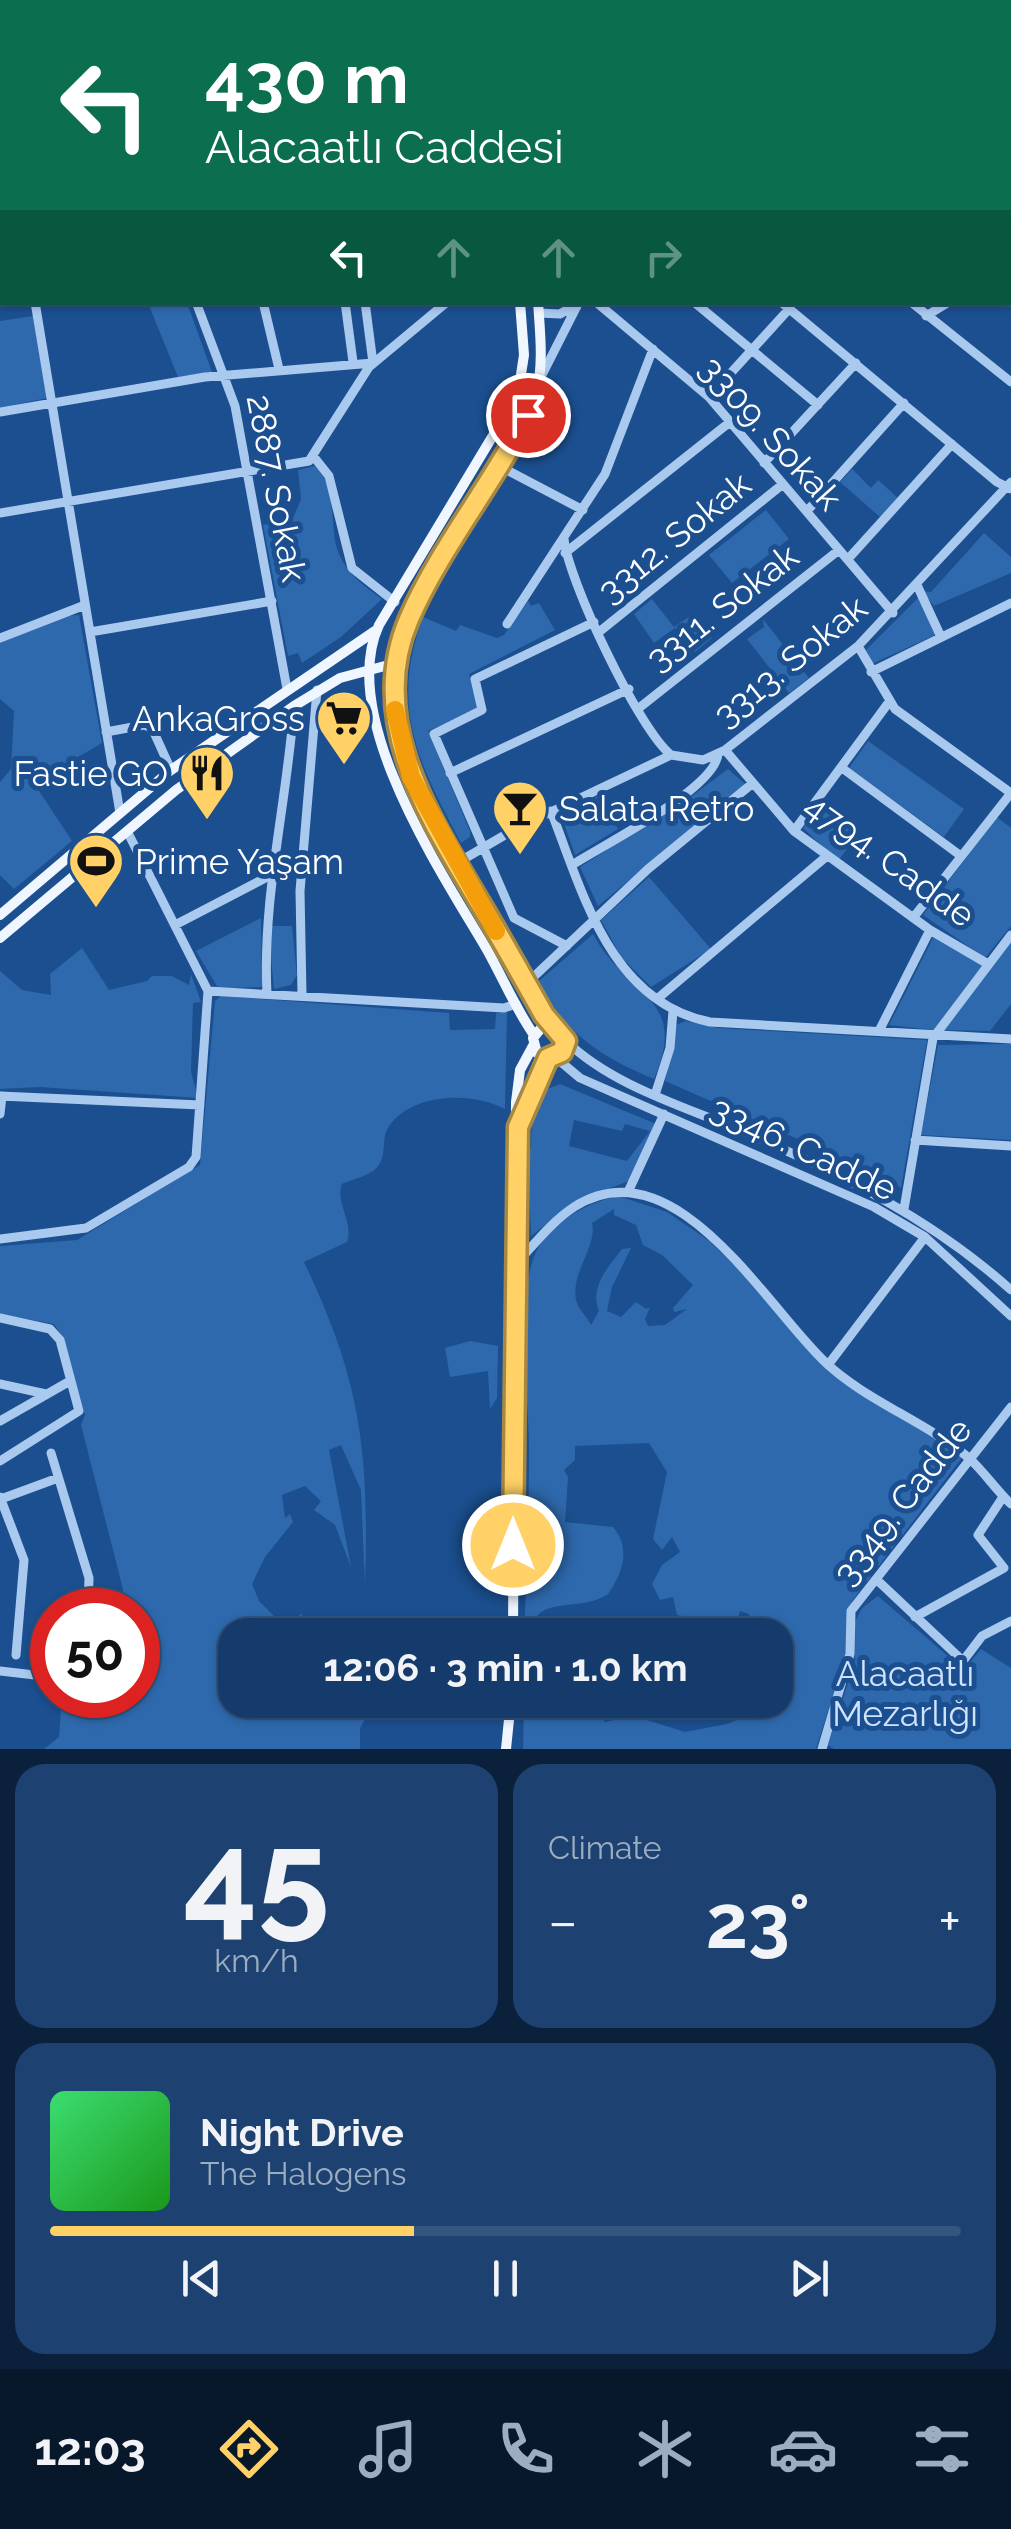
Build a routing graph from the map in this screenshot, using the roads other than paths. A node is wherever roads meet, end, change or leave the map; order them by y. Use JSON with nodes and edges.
{"nodes":[{"id":1,"x":35,"y":305,"type":"edge"},
{"id":2,"x":197,"y":305,"type":"edge"},
{"id":3,"x":265,"y":305,"type":"edge"},
{"id":4,"x":344,"y":305,"type":"edge"},
{"id":5,"x":365,"y":305,"type":"edge"},
{"id":6,"x":444,"y":305,"type":"edge"},
{"id":7,"x":520,"y":305,"type":"edge"},
{"id":8,"x":574,"y":305,"type":"edge"},
{"id":9,"x":577,"y":305,"type":"edge"},
{"id":10,"x":600,"y":305,"type":"edge"},
{"id":11,"x":698,"y":305,"type":"edge"},
{"id":12,"x":914,"y":305,"type":"edge"},
{"id":13,"x":944,"y":305,"type":"edge"},
{"id":14,"x":785,"y":306,"type":"edge"},
{"id":15,"x":538,"y":308,"type":"edge"},
{"id":16,"x":926,"y":316,"type":"junction"},
{"id":17,"x":654,"y":349,"type":"junction"},
{"id":18,"x":752,"y":350,"type":"junction"},
{"id":19,"x":353,"y":362,"type":"junction"},
{"id":20,"x":373,"y":363,"type":"junction"},
{"id":21,"x":856,"y":363,"type":"junction"},
{"id":22,"x":279,"y":369,"type":"junction"},
{"id":23,"x":226,"y":376,"type":"junction"},
{"id":24,"x":538,"y":382,"type":"junction"},
{"id":25,"x":1011,"y":382,"type":"edge"},
{"id":26,"x":709,"y":397,"type":"junction"},
{"id":27,"x":54,"y":403,"type":"junction"},
{"id":28,"x":904,"y":404,"type":"junction"},
{"id":29,"x":818,"y":405,"type":"junction"},
{"id":30,"x":0,"y":412,"type":"edge"},
{"id":31,"x":730,"y":422,"type":"junction"},
{"id":32,"x":952,"y":444,"type":"junction"},
{"id":33,"x":314,"y":457,"type":"junction"},
{"id":34,"x":764,"y":463,"type":"junction"},
{"id":35,"x":502,"y":467,"type":"junction"},
{"id":36,"x":248,"y":472,"type":"junction"},
{"id":37,"x":783,"y":484,"type":"junction"},
{"id":38,"x":1009,"y":486,"type":"edge"},
{"id":39,"x":68,"y":501,"type":"junction"},
{"id":40,"x":583,"y":510,"type":"junction"},
{"id":41,"x":806,"y":511,"type":"junction"},
{"id":42,"x":0,"y":513,"type":"edge"},
{"id":43,"x":564,"y":539,"type":"junction"},
{"id":44,"x":839,"y":550,"type":"junction"},
{"id":45,"x":565,"y":553,"type":"junction"},
{"id":46,"x":848,"y":560,"type":"junction"},
{"id":47,"x":918,"y":585,"type":"junction"},
{"id":48,"x":272,"y":602,"type":"junction"},
{"id":49,"x":395,"y":602,"type":"junction"},
{"id":50,"x":1011,"y":604,"type":"edge"},
{"id":51,"x":86,"y":605,"type":"junction"},
{"id":52,"x":893,"y":613,"type":"junction"},
{"id":53,"x":507,"y":624,"type":"dead end"},
{"id":54,"x":597,"y":627,"type":"junction"},
{"id":55,"x":376,"y":630,"type":"junction"},
{"id":56,"x":90,"y":632,"type":"junction"},
{"id":57,"x":941,"y":637,"type":"junction"},
{"id":58,"x":0,"y":638,"type":"edge"},
{"id":59,"x":402,"y":638,"type":"junction"},
{"id":60,"x":858,"y":646,"type":"junction"},
{"id":61,"x":396,"y":664,"type":"junction"},
{"id":62,"x":370,"y":669,"type":"junction"},
{"id":63,"x":871,"y":672,"type":"junction"},
{"id":64,"x":287,"y":689,"type":"junction"},
{"id":65,"x":629,"y":689,"type":"junction"},
{"id":66,"x":316,"y":690,"type":"junction"},
{"id":67,"x":889,"y":702,"type":"junction"},
{"id":68,"x":294,"y":706,"type":"junction"},
{"id":69,"x":639,"y":708,"type":"junction"},
{"id":70,"x":106,"y":732,"type":"junction"},
{"id":71,"x":721,"y":752,"type":"junction"},
{"id":72,"x":671,"y":754,"type":"junction"},
{"id":73,"x":842,"y":768,"type":"junction"},
{"id":74,"x":172,"y":770,"type":"junction"},
{"id":75,"x":450,"y":773,"type":"junction"},
{"id":76,"x":753,"y":783,"type":"junction"},
{"id":77,"x":1011,"y":793,"type":"edge"},
{"id":78,"x":551,"y":812,"type":"junction"},
{"id":79,"x":120,"y":814,"type":"junction"},
{"id":80,"x":127,"y":831,"type":"junction"},
{"id":81,"x":794,"y":831,"type":"junction"},
{"id":82,"x":482,"y":846,"type":"junction"},
{"id":83,"x":826,"y":856,"type":"junction"},
{"id":84,"x":962,"y":856,"type":"junction"},
{"id":85,"x":456,"y":863,"type":"junction"},
{"id":86,"x":572,"y":865,"type":"junction"},
{"id":87,"x":273,"y":874,"type":"junction"},
{"id":88,"x":30,"y":889,"type":"junction"},
{"id":89,"x":42,"y":903,"type":"junction"},
{"id":90,"x":0,"y":915,"type":"edge"},
{"id":91,"x":913,"y":918,"type":"junction"},
{"id":92,"x":592,"y":920,"type":"junction"},
{"id":93,"x":175,"y":925,"type":"junction"},
{"id":94,"x":930,"y":930,"type":"junction"},
{"id":95,"x":1011,"y":935,"type":"edge"},
{"id":96,"x":0,"y":938,"type":"edge"},
{"id":97,"x":567,"y":946,"type":"junction"},
{"id":98,"x":988,"y":964,"type":"junction"},
{"id":99,"x":526,"y":984,"type":"junction"},
{"id":100,"x":208,"y":991,"type":"junction"},
{"id":101,"x":267,"y":994,"type":"junction"},
{"id":102,"x":302,"y":994,"type":"junction"},
{"id":103,"x":657,"y":998,"type":"junction"},
{"id":104,"x":516,"y":1004,"type":"junction"},
{"id":105,"x":673,"y":1010,"type":"junction"},
{"id":106,"x":552,"y":1026,"type":"junction"},
{"id":107,"x":879,"y":1032,"type":"junction"},
{"id":108,"x":932,"y":1038,"type":"junction"},
{"id":109,"x":1011,"y":1039,"type":"edge"},
{"id":110,"x":534,"y":1040,"type":"junction"},
{"id":111,"x":566,"y":1041,"type":"junction"},
{"id":112,"x":551,"y":1058,"type":"junction"},
{"id":113,"x":656,"y":1095,"type":"junction"},
{"id":114,"x":1,"y":1096,"type":"edge"},
{"id":115,"x":200,"y":1105,"type":"junction"},
{"id":116,"x":0,"y":1114,"type":"edge"},
{"id":117,"x":664,"y":1114,"type":"junction"},
{"id":118,"x":518,"y":1127,"type":"junction"},
{"id":119,"x":915,"y":1140,"type":"junction"},
{"id":120,"x":1011,"y":1146,"type":"edge"},
{"id":121,"x":628,"y":1192,"type":"junction"},
{"id":122,"x":904,"y":1209,"type":"junction"},
{"id":123,"x":925,"y":1236,"type":"junction"},
{"id":124,"x":0,"y":1238,"type":"edge"},
{"id":125,"x":514,"y":1267,"type":"junction"},
{"id":126,"x":1011,"y":1290,"type":"edge"},
{"id":127,"x":1011,"y":1316,"type":"edge"},
{"id":128,"x":0,"y":1318,"type":"edge"},
{"id":129,"x":828,"y":1364,"type":"junction"},
{"id":130,"x":70,"y":1381,"type":"junction"},
{"id":131,"x":0,"y":1384,"type":"edge"},
{"id":132,"x":47,"y":1394,"type":"junction"},
{"id":133,"x":1011,"y":1407,"type":"edge"},
{"id":134,"x":0,"y":1421,"type":"edge"},
{"id":135,"x":50,"y":1453,"type":"dead end"},
{"id":136,"x":0,"y":1460,"type":"edge"},
{"id":137,"x":970,"y":1460,"type":"junction"},
{"id":138,"x":58,"y":1478,"type":"junction"},
{"id":139,"x":0,"y":1498,"type":"edge"},
{"id":140,"x":1007,"y":1501,"type":"edge"},
{"id":141,"x":876,"y":1579,"type":"junction"},
{"id":142,"x":89,"y":1588,"type":"edge"},
{"id":143,"x":915,"y":1616,"type":"junction"},
{"id":144,"x":513,"y":1618,"type":"edge"},
{"id":145,"x":1011,"y":1621,"type":"edge"},
{"id":146,"x":16,"y":1655,"type":"dead end"},
{"id":147,"x":0,"y":1671,"type":"edge"},
{"id":148,"x":30,"y":1674,"type":"edge"},
{"id":149,"x":509,"y":1718,"type":"edge"},
{"id":150,"x":506,"y":1749,"type":"edge"},
{"id":151,"x":822,"y":1749,"type":"edge"}],
"edges":[{"from":1,"to":27,"type":"street"},
{"from":2,"to":23,"type":"street","name":"2887. Sokak"},
{"from":3,"to":22,"type":"street"},
{"from":4,"to":19,"type":"street"},
{"from":5,"to":20,"type":"street"},
{"from":6,"to":20,"type":"street"},
{"from":7,"to":49,"type":"main road"},
{"from":8,"to":15,"type":"street"},
{"from":9,"to":24,"type":"street"},
{"from":10,"to":17,"type":"street","name":"3309. Sokak"},
{"from":11,"to":18,"type":"street"},
{"from":12,"to":16,"type":"street"},
{"from":13,"to":16,"type":"street"},
{"from":14,"to":18,"type":"street"},
{"from":14,"to":21,"type":"street"},
{"from":15,"to":24,"type":"main road"},
{"from":16,"to":25,"type":"street"},
{"from":17,"to":26,"type":"street","name":"3309. Sokak"},
{"from":17,"to":40,"type":"street"},
{"from":18,"to":26,"type":"street"},
{"from":18,"to":29,"type":"street"},
{"from":19,"to":20,"type":"street"},
{"from":19,"to":22,"type":"street"},
{"from":20,"to":33,"type":"street"},
{"from":21,"to":28,"type":"street"},
{"from":21,"to":29,"type":"street"},
{"from":22,"to":23,"type":"street"},
{"from":23,"to":27,"type":"street"},
{"from":23,"to":36,"type":"street","name":"2887. Sokak"},
{"from":24,"to":35,"type":"main road"},
{"from":26,"to":31,"type":"street","name":"3309. Sokak"},
{"from":27,"to":30,"type":"street"},
{"from":27,"to":39,"type":"street"},
{"from":28,"to":32,"type":"street"},
{"from":28,"to":41,"type":"street"},
{"from":29,"to":34,"type":"street"},
{"from":31,"to":34,"type":"street","name":"3309. Sokak"},
{"from":31,"to":45,"type":"street"},
{"from":32,"to":38,"type":"street"},
{"from":32,"to":46,"type":"street","name":"3311. Sokak"},
{"from":33,"to":36,"type":"street"},
{"from":33,"to":49,"type":"street"},
{"from":34,"to":37,"type":"street","name":"3309. Sokak"},
{"from":35,"to":40,"type":"street"},
{"from":35,"to":59,"type":"main road"},
{"from":36,"to":39,"type":"street"},
{"from":36,"to":48,"type":"street","name":"2887. Sokak"},
{"from":37,"to":41,"type":"street","name":"3309. Sokak"},
{"from":37,"to":54,"type":"street","name":"3312. Sokak"},
{"from":38,"to":47,"type":"street","name":"3313. Sokak"},
{"from":39,"to":42,"type":"street"},
{"from":39,"to":51,"type":"street"},
{"from":40,"to":43,"type":"street"},
{"from":41,"to":44,"type":"street","name":"3309. Sokak"},
{"from":43,"to":45,"type":"street"},
{"from":43,"to":53,"type":"street"},
{"from":44,"to":46,"type":"street","name":"3309. Sokak"},
{"from":44,"to":69,"type":"street","name":"3311. Sokak"},
{"from":45,"to":54,"type":"street"},
{"from":46,"to":52,"type":"street","name":"3309. Sokak"},
{"from":47,"to":52,"type":"street","name":"3313. Sokak"},
{"from":47,"to":57,"type":"street"},
{"from":48,"to":56,"type":"street"},
{"from":48,"to":64,"type":"street","name":"2887. Sokak"},
{"from":49,"to":55,"type":"main road"},
{"from":50,"to":57,"type":"street"},
{"from":51,"to":56,"type":"street"},
{"from":51,"to":58,"type":"street"},
{"from":52,"to":60,"type":"street","name":"3313. Sokak"},
{"from":54,"to":65,"type":"street"},
{"from":54,"to":75,"type":"street","name":"3312. Sokak"},
{"from":55,"to":59,"type":"main road"},
{"from":55,"to":62,"type":"main road"},
{"from":55,"to":64,"type":"main road"},
{"from":56,"to":70,"type":"street"},
{"from":57,"to":63,"type":"street"},
{"from":59,"to":61,"type":"main road"},
{"from":60,"to":63,"type":"street"},
{"from":60,"to":71,"type":"street","name":"3313. Sokak"},
{"from":61,"to":62,"type":"main road"},
{"from":61,"to":85,"type":"main road"},
{"from":62,"to":66,"type":"main road"},
{"from":62,"to":104,"type":"main road"},
{"from":63,"to":67,"type":"street"},
{"from":64,"to":74,"type":"main road"},
{"from":65,"to":69,"type":"street"},
{"from":65,"to":75,"type":"street"},
{"from":66,"to":68,"type":"main road"},
{"from":66,"to":102,"type":"street"},
{"from":67,"to":73,"type":"street"},
{"from":67,"to":77,"type":"street"},
{"from":68,"to":80,"type":"main road"},
{"from":68,"to":87,"type":"street"},
{"from":69,"to":72,"type":"street"},
{"from":70,"to":74,"type":"street"},
{"from":70,"to":79,"type":"street"},
{"from":71,"to":72,"type":"street","name":"3313. Sokak"},
{"from":71,"to":76,"type":"street","name":"4794. Cadde"},
{"from":71,"to":86,"type":"street"},
{"from":72,"to":78,"type":"street"},
{"from":73,"to":81,"type":"street"},
{"from":73,"to":84,"type":"street"},
{"from":74,"to":79,"type":"main road"},
{"from":75,"to":82,"type":"street"},
{"from":76,"to":81,"type":"street","name":"4794. Cadde"},
{"from":76,"to":92,"type":"street"},
{"from":77,"to":84,"type":"street"},
{"from":78,"to":82,"type":"street"},
{"from":78,"to":86,"type":"street"},
{"from":79,"to":88,"type":"main road"},
{"from":80,"to":89,"type":"main road"},
{"from":80,"to":93,"type":"street"},
{"from":81,"to":83,"type":"street","name":"4794. Cadde"},
{"from":82,"to":85,"type":"street"},
{"from":82,"to":97,"type":"street"},
{"from":83,"to":91,"type":"street","name":"4794. Cadde"},
{"from":83,"to":103,"type":"street"},
{"from":84,"to":91,"type":"street"},
{"from":85,"to":99,"type":"main road"},
{"from":86,"to":92,"type":"street"},
{"from":87,"to":93,"type":"street"},
{"from":87,"to":101,"type":"street"},
{"from":88,"to":89,"type":"main road"},
{"from":88,"to":90,"type":"main road"},
{"from":89,"to":96,"type":"main road"},
{"from":91,"to":94,"type":"street","name":"4794. Cadde"},
{"from":92,"to":97,"type":"street"},
{"from":92,"to":103,"type":"street"},
{"from":93,"to":100,"type":"street"},
{"from":94,"to":98,"type":"street","name":"4794. Cadde"},
{"from":94,"to":107,"type":"street"},
{"from":95,"to":98,"type":"street"},
{"from":97,"to":99,"type":"street"},
{"from":98,"to":108,"type":"street"},
{"from":99,"to":106,"type":"main road"},
{"from":100,"to":101,"type":"street"},
{"from":100,"to":115,"type":"street"},
{"from":101,"to":102,"type":"street"},
{"from":102,"to":104,"type":"street"},
{"from":103,"to":105,"type":"street"},
{"from":104,"to":110,"type":"main road"},
{"from":105,"to":107,"type":"street"},
{"from":105,"to":113,"type":"street"},
{"from":106,"to":110,"type":"main road"},
{"from":106,"to":111,"type":"main road"},
{"from":107,"to":108,"type":"street"},
{"from":108,"to":109,"type":"street"},
{"from":108,"to":119,"type":"street"},
{"from":110,"to":112,"type":"main road"},
{"from":110,"to":118,"type":"main road"},
{"from":111,"to":112,"type":"main road"},
{"from":111,"to":113,"type":"street","name":"3346. Cadde"},
{"from":112,"to":117,"type":"street","name":"3346. Cadde"},
{"from":112,"to":118,"type":"main road"},
{"from":113,"to":122,"type":"street","name":"3346. Cadde"},
{"from":114,"to":115,"type":"street"},
{"from":114,"to":116,"type":"street"},
{"from":115,"to":124,"type":"street"},
{"from":117,"to":121,"type":"street"},
{"from":117,"to":123,"type":"street","name":"3346. Cadde"},
{"from":118,"to":125,"type":"main road"},
{"from":119,"to":120,"type":"street"},
{"from":119,"to":122,"type":"street"},
{"from":121,"to":125,"type":"street"},
{"from":121,"to":129,"type":"street"},
{"from":122,"to":126,"type":"street","name":"3346. Cadde"},
{"from":123,"to":127,"type":"street","name":"3346. Cadde"},
{"from":123,"to":129,"type":"street"},
{"from":125,"to":144,"type":"main road"},
{"from":128,"to":130,"type":"street"},
{"from":129,"to":137,"type":"street"},
{"from":130,"to":132,"type":"street"},
{"from":130,"to":136,"type":"street"},
{"from":131,"to":132,"type":"street"},
{"from":132,"to":134,"type":"street"},
{"from":133,"to":137,"type":"street","name":"3349. Cadde"},
{"from":135,"to":138,"type":"street"},
{"from":137,"to":140,"type":"street"},
{"from":137,"to":141,"type":"street","name":"3349. Cadde"},
{"from":138,"to":139,"type":"street"},
{"from":138,"to":142,"type":"street"},
{"from":139,"to":146,"type":"street"},
{"from":140,"to":143,"type":"street"},
{"from":141,"to":143,"type":"street"},
{"from":141,"to":151,"type":"street","name":"3349. Cadde"},
{"from":143,"to":145,"type":"street"},
{"from":147,"to":148,"type":"street"},
{"from":149,"to":150,"type":"main road"}]}
